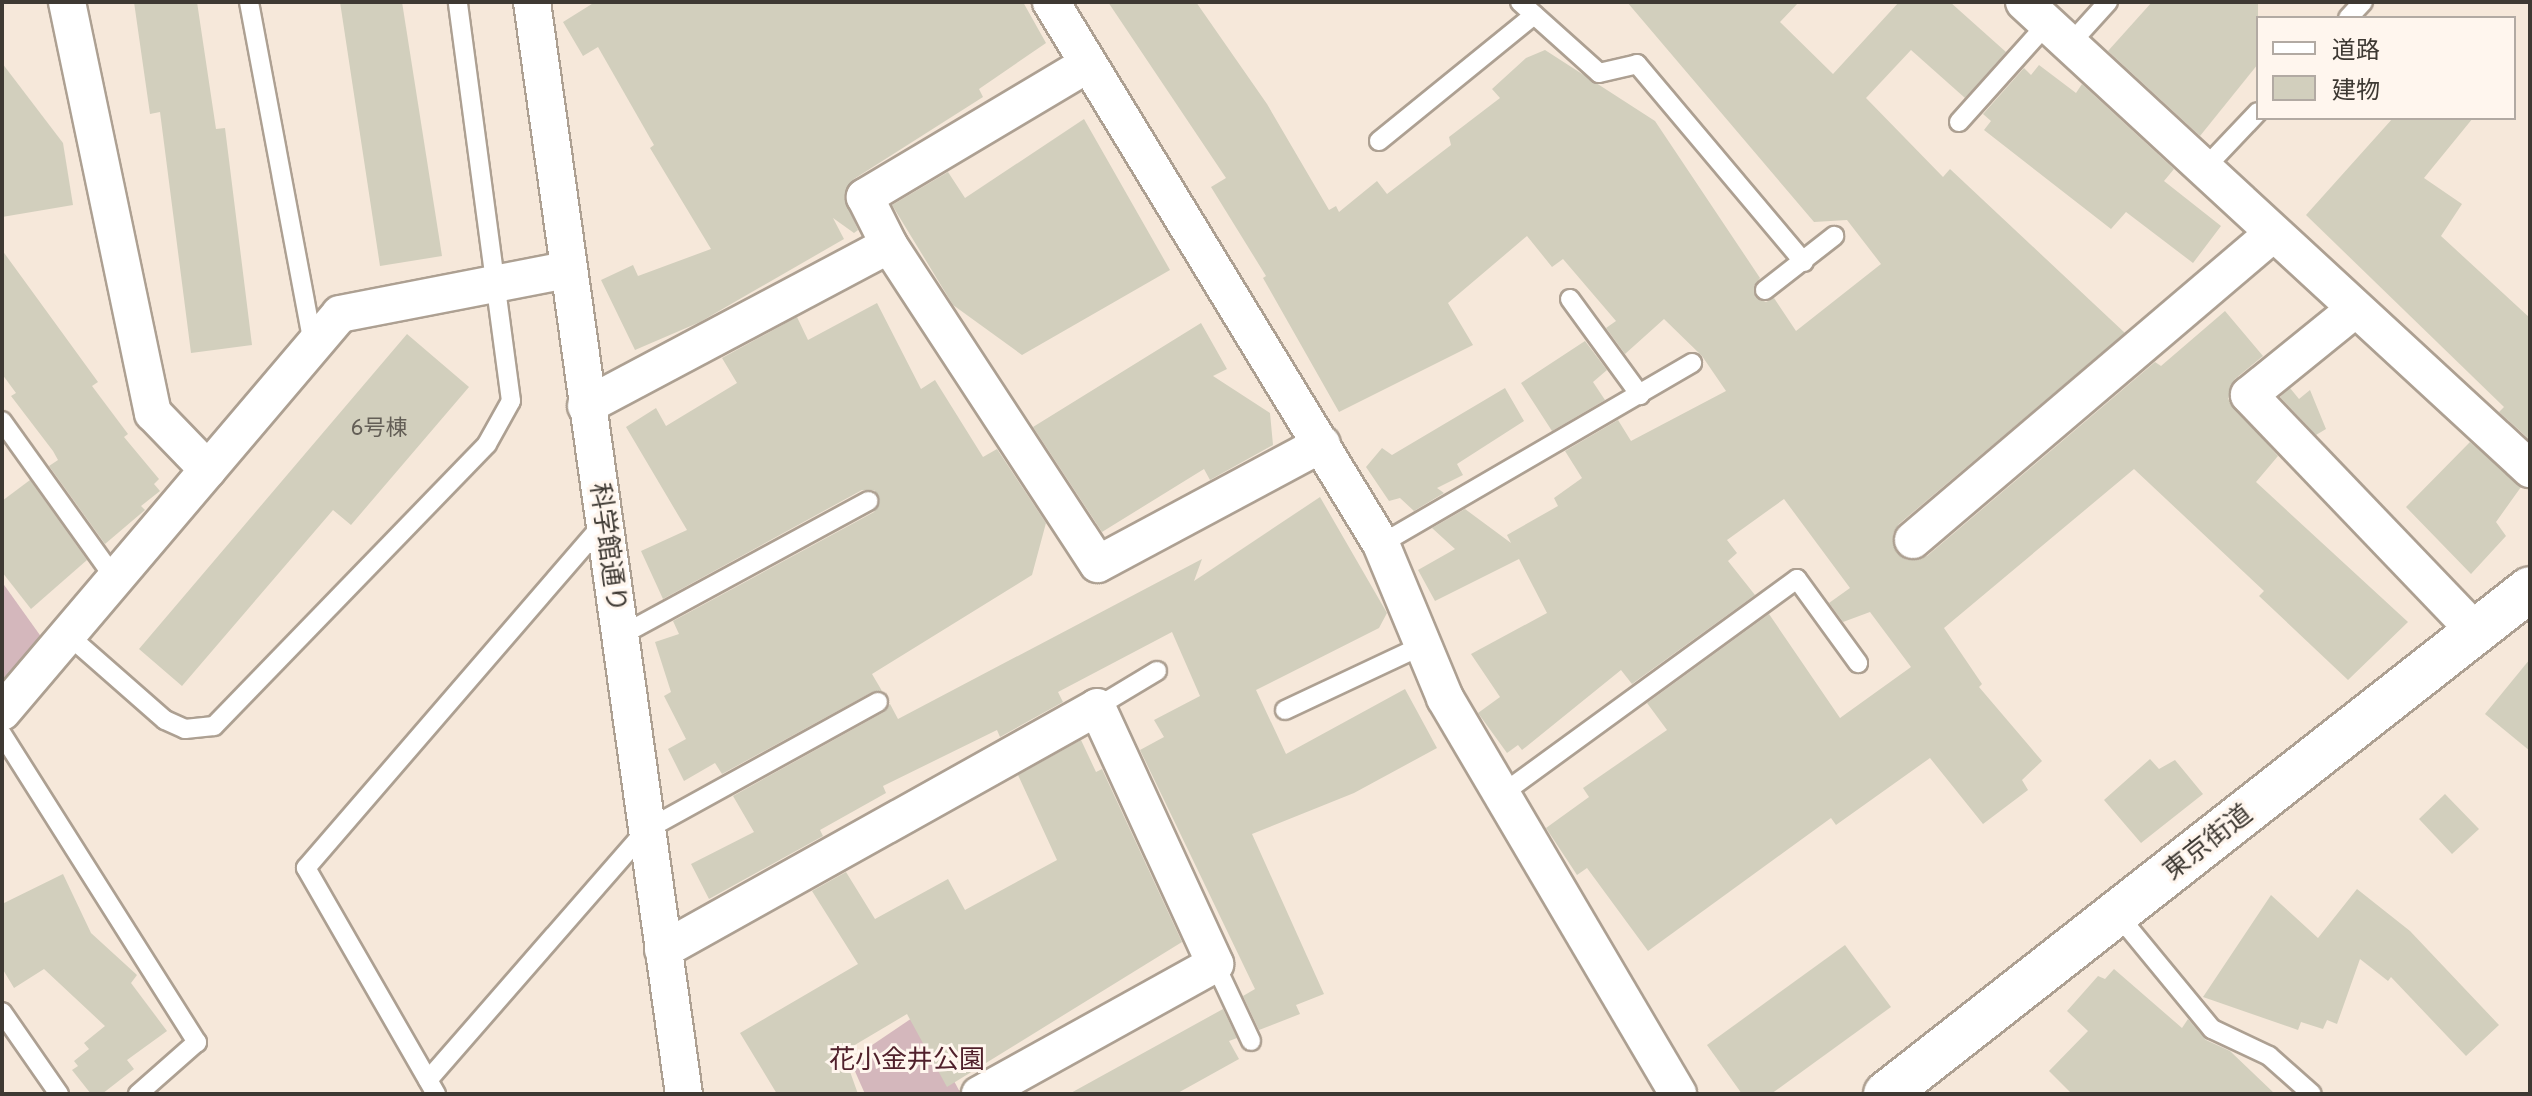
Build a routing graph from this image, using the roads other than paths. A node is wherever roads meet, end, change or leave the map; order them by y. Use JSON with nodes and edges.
{"nodes":[{"id":1,"x":67,"y":2,"type":"edge"},
{"id":2,"x":249,"y":2,"type":"edge"},
{"id":3,"x":458,"y":2,"type":"edge"},
{"id":4,"x":1051,"y":2,"type":"edge"},
{"id":5,"x":1520,"y":2,"type":"edge"},
{"id":6,"x":2108,"y":2,"type":"edge"},
{"id":7,"x":535,"y":3,"type":"edge"},
{"id":8,"x":1534,"y":15,"type":"junction"},
{"id":9,"x":2047,"y":23,"type":"edge"},
{"id":10,"x":1088,"y":64,"type":"junction"},
{"id":11,"x":2256,"y":114,"type":"edge"},
{"id":12,"x":1959,"y":122,"type":"dead end"},
{"id":13,"x":1379,"y":141,"type":"dead end"},
{"id":14,"x":2202,"y":171,"type":"junction"},
{"id":15,"x":2272,"y":235,"type":"junction"},
{"id":16,"x":1834,"y":236,"type":"dead end"},
{"id":17,"x":889,"y":245,"type":"junction"},
{"id":18,"x":1804,"y":262,"type":"junction"},
{"id":19,"x":567,"y":270,"type":"junction"},
{"id":20,"x":498,"y":284,"type":"junction"},
{"id":21,"x":1765,"y":290,"type":"dead end"},
{"id":22,"x":1570,"y":299,"type":"dead end"},
{"id":23,"x":2354,"y":310,"type":"junction"},
{"id":24,"x":314,"y":346,"type":"junction"},
{"id":25,"x":1692,"y":363,"type":"dead end"},
{"id":26,"x":1640,"y":395,"type":"junction"},
{"id":27,"x":586,"y":406,"type":"junction"},
{"id":28,"x":2,"y":421,"type":"edge"},
{"id":29,"x":1322,"y":444,"type":"junction"},
{"id":30,"x":2530,"y":469,"type":"edge"},
{"id":31,"x":208,"y":470,"type":"junction"},
{"id":32,"x":868,"y":501,"type":"dead end"},
{"id":33,"x":602,"y":525,"type":"junction"},
{"id":34,"x":1913,"y":540,"type":"dead end"},
{"id":35,"x":1381,"y":544,"type":"junction"},
{"id":36,"x":115,"y":579,"type":"junction"},
{"id":37,"x":2530,"y":589,"type":"edge"},
{"id":38,"x":2477,"y":633,"type":"junction"},
{"id":39,"x":67,"y":634,"type":"junction"},
{"id":40,"x":618,"y":637,"type":"junction"},
{"id":41,"x":1423,"y":645,"type":"junction"},
{"id":42,"x":1858,"y":663,"type":"dead end"},
{"id":43,"x":1157,"y":671,"type":"dead end"},
{"id":44,"x":878,"y":702,"type":"dead end"},
{"id":45,"x":1097,"y":707,"type":"junction"},
{"id":46,"x":1285,"y":710,"type":"dead end"},
{"id":47,"x":2,"y":712,"type":"edge"},
{"id":48,"x":2,"y":734,"type":"edge"},
{"id":49,"x":1502,"y":794,"type":"junction"},
{"id":50,"x":646,"y":830,"type":"junction"},
{"id":51,"x":2118,"y":915,"type":"junction"},
{"id":52,"x":663,"y":950,"type":"junction"},
{"id":53,"x":1215,"y":964,"type":"junction"},
{"id":54,"x":2,"y":1012,"type":"edge"},
{"id":55,"x":1251,"y":1041,"type":"dead end"},
{"id":56,"x":432,"y":1087,"type":"edge"},
{"id":57,"x":59,"y":1094,"type":"edge"},
{"id":58,"x":138,"y":1094,"type":"edge"},
{"id":59,"x":684,"y":1094,"type":"edge"},
{"id":60,"x":980,"y":1094,"type":"edge"},
{"id":61,"x":1678,"y":1094,"type":"edge"},
{"id":62,"x":1886,"y":1094,"type":"edge"},
{"id":63,"x":2312,"y":1094,"type":"edge"}],
"edges":[{"from":1,"to":31,"type":"street"},
{"from":2,"to":24,"type":"lane"},
{"from":3,"to":20,"type":"lane"},
{"from":4,"to":10,"type":"street"},
{"from":5,"to":8,"type":"lane"},
{"from":6,"to":9,"type":"lane"},
{"from":7,"to":19,"type":"street","name":"科学館通り"},
{"from":8,"to":13,"type":"lane"},
{"from":8,"to":18,"type":"lane"},
{"from":9,"to":12,"type":"lane"},
{"from":9,"to":14,"type":"street"},
{"from":10,"to":17,"type":"street"},
{"from":10,"to":29,"type":"street"},
{"from":11,"to":14,"type":"lane"},
{"from":14,"to":15,"type":"street"},
{"from":15,"to":23,"type":"street"},
{"from":15,"to":34,"type":"street"},
{"from":16,"to":18,"type":"lane"},
{"from":17,"to":27,"type":"street"},
{"from":17,"to":29,"type":"street"},
{"from":18,"to":21,"type":"lane"},
{"from":19,"to":20,"type":"street"},
{"from":19,"to":27,"type":"street","name":"科学館通り"},
{"from":20,"to":24,"type":"street"},
{"from":20,"to":39,"type":"lane"},
{"from":22,"to":26,"type":"lane"},
{"from":23,"to":30,"type":"street"},
{"from":23,"to":38,"type":"street"},
{"from":24,"to":31,"type":"street"},
{"from":25,"to":26,"type":"lane"},
{"from":26,"to":35,"type":"lane"},
{"from":27,"to":33,"type":"street","name":"科学館通り"},
{"from":28,"to":36,"type":"lane"},
{"from":29,"to":35,"type":"street"},
{"from":31,"to":36,"type":"street"},
{"from":32,"to":40,"type":"lane"},
{"from":33,"to":40,"type":"street","name":"科学館通り"},
{"from":33,"to":56,"type":"lane"},
{"from":35,"to":41,"type":"street"},
{"from":36,"to":39,"type":"street"},
{"from":37,"to":38,"type":"street","name":"東京街道"},
{"from":38,"to":51,"type":"street","name":"東京街道"},
{"from":39,"to":47,"type":"street"},
{"from":40,"to":50,"type":"street","name":"科学館通り"},
{"from":41,"to":46,"type":"lane"},
{"from":41,"to":49,"type":"street"},
{"from":42,"to":49,"type":"lane"},
{"from":43,"to":45,"type":"lane"},
{"from":44,"to":50,"type":"lane"},
{"from":45,"to":52,"type":"street"},
{"from":45,"to":53,"type":"street"},
{"from":48,"to":58,"type":"lane"},
{"from":49,"to":61,"type":"street"},
{"from":50,"to":52,"type":"street","name":"科学館通り"},
{"from":50,"to":56,"type":"lane"},
{"from":51,"to":62,"type":"street","name":"東京街道"},
{"from":51,"to":63,"type":"lane"},
{"from":52,"to":59,"type":"street","name":"科学館通り"},
{"from":53,"to":55,"type":"lane"},
{"from":53,"to":60,"type":"street"},
{"from":54,"to":57,"type":"lane"}]}
